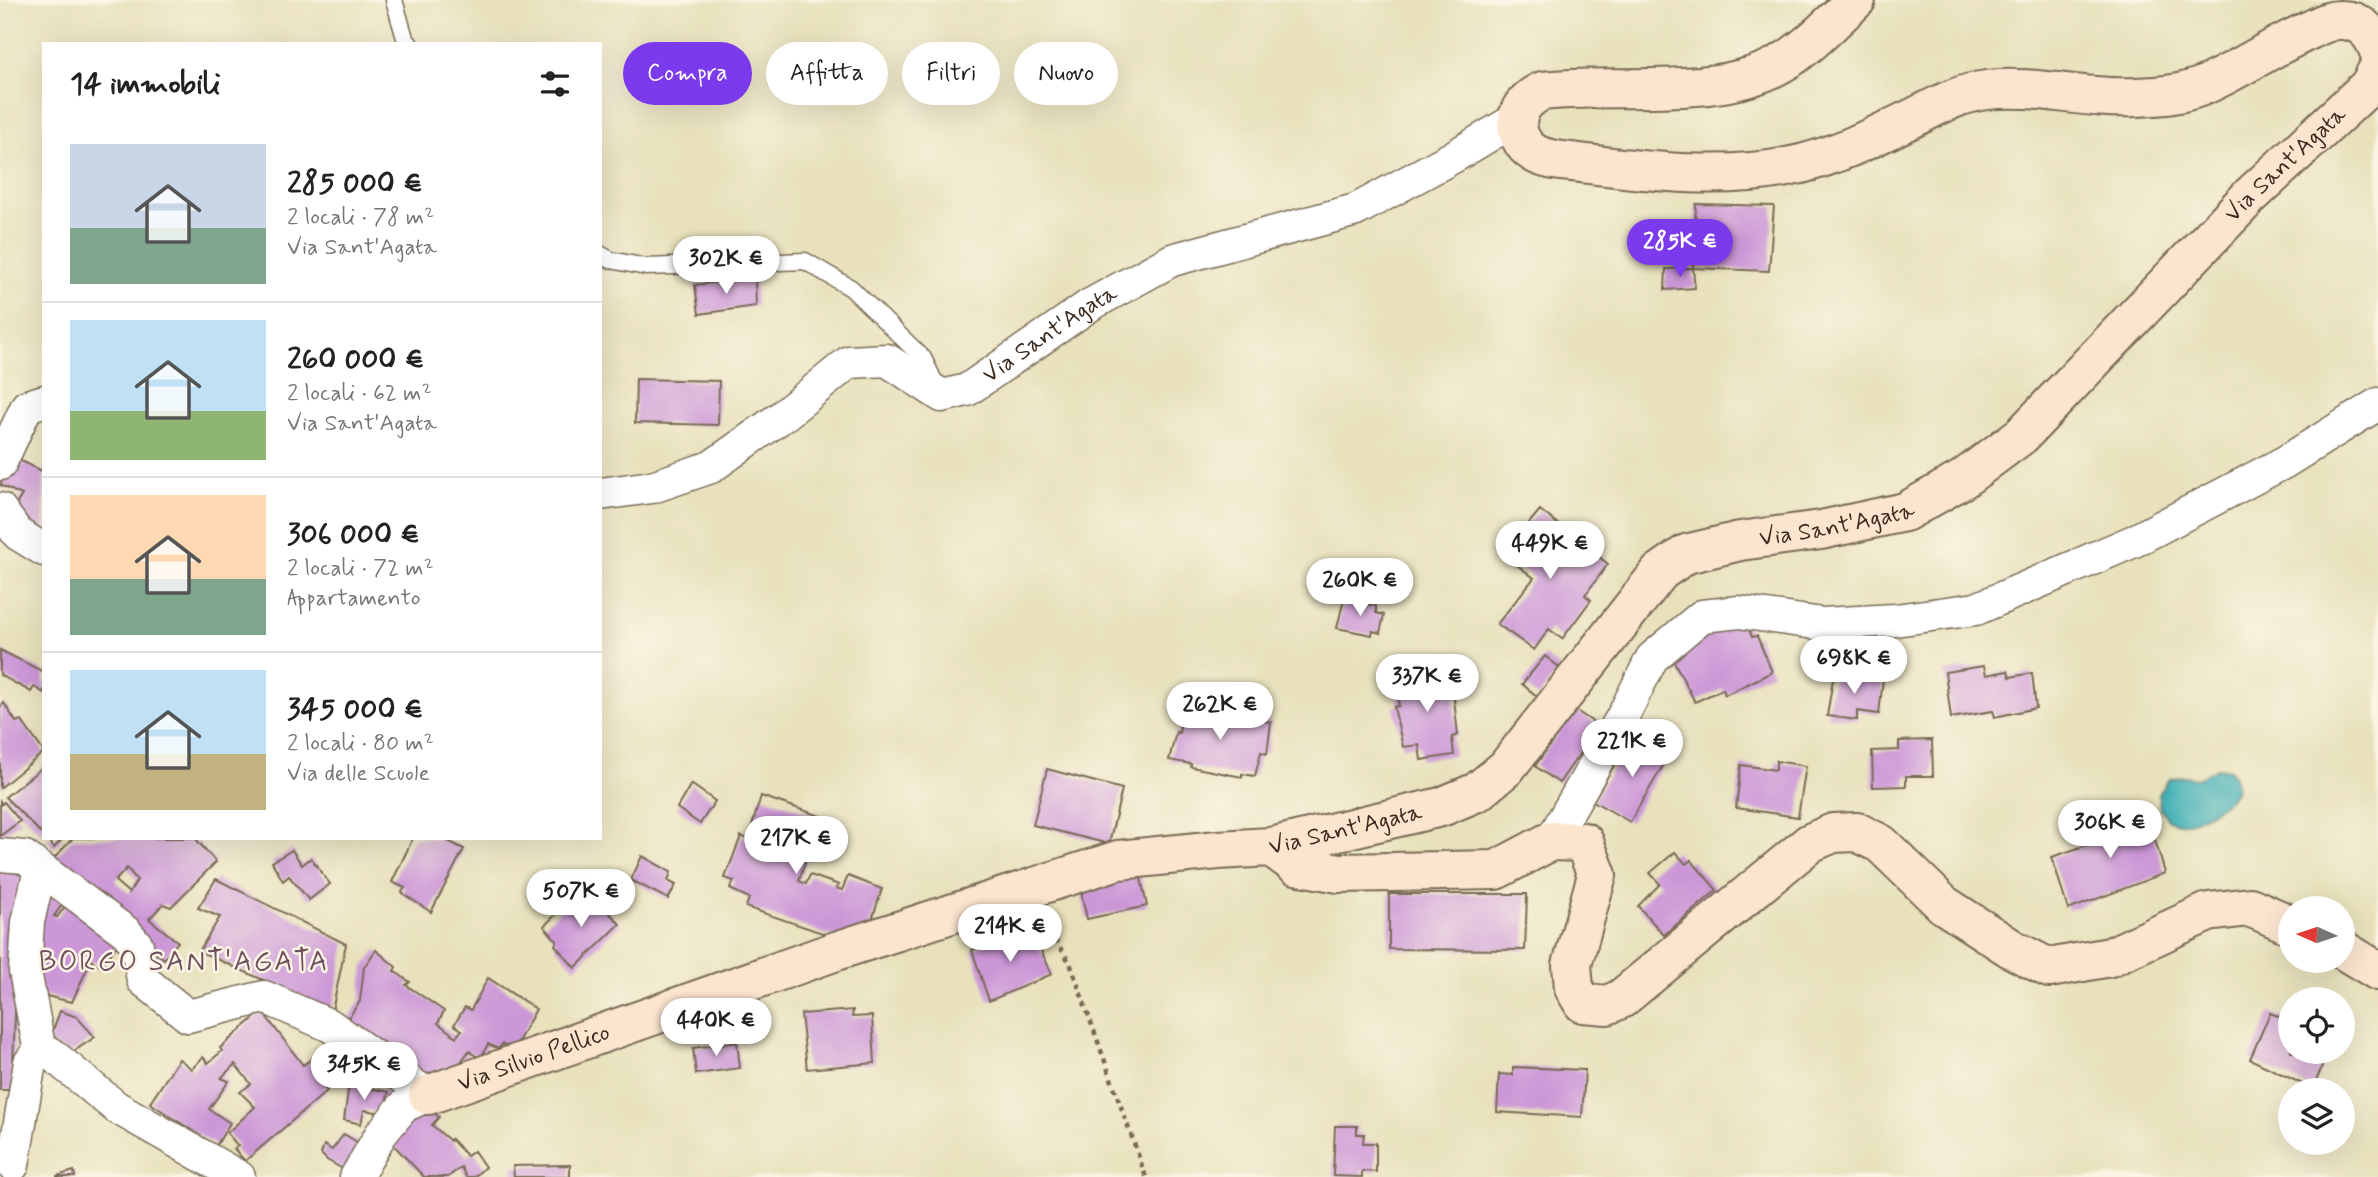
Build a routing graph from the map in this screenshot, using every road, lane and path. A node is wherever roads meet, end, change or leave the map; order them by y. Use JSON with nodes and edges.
{"nodes":[{"id":1,"x":394,"y":0,"type":"edge"},
{"id":2,"x":1856,"y":0,"type":"edge"},
{"id":3,"x":408,"y":42,"type":"edge"},
{"id":4,"x":2378,"y":50,"type":"edge"},
{"id":5,"x":2378,"y":69,"type":"edge"},
{"id":6,"x":1518,"y":118,"type":"junction"},
{"id":7,"x":602,"y":255,"type":"edge"},
{"id":8,"x":942,"y":396,"type":"junction"},
{"id":9,"x":42,"y":402,"type":"edge"},
{"id":10,"x":2378,"y":404,"type":"edge"},
{"id":11,"x":0,"y":464,"type":"edge"},
{"id":12,"x":602,"y":494,"type":"edge"},
{"id":13,"x":1551,"y":841,"type":"junction"},
{"id":14,"x":1271,"y":847,"type":"junction"},
{"id":15,"x":0,"y":855,"type":"edge"},
{"id":16,"x":40,"y":869,"type":"junction"},
{"id":17,"x":1025,"y":891,"type":"junction"},
{"id":18,"x":2278,"y":920,"type":"edge"},
{"id":19,"x":2356,"y":958,"type":"edge"},
{"id":20,"x":2378,"y":971,"type":"edge"},
{"id":21,"x":40,"y":1052,"type":"junction"},
{"id":22,"x":428,"y":1096,"type":"junction"},
{"id":23,"x":13,"y":1165,"type":"dead end"},
{"id":24,"x":239,"y":1177,"type":"edge"},
{"id":25,"x":356,"y":1177,"type":"edge"},
{"id":26,"x":1146,"y":1177,"type":"edge"}],
"edges":[{"from":1,"to":3,"type":"lane"},
{"from":2,"to":6,"type":"street","name":"Via Sant'Agata"},
{"from":4,"to":6,"type":"street"},
{"from":5,"to":14,"type":"street","name":"Via Sant'Agata"},
{"from":6,"to":8,"type":"street","name":"Via Sant'Agata"},
{"from":7,"to":8,"type":"lane"},
{"from":8,"to":12,"type":"street"},
{"from":9,"to":11,"type":"street"},
{"from":10,"to":13,"type":"street"},
{"from":13,"to":14,"type":"street","name":"Via Sant'Agata"},
{"from":13,"to":18,"type":"street"},
{"from":14,"to":17,"type":"street","name":"Via Silvio Pellico"},
{"from":15,"to":16,"type":"street","name":"Via Silvio Pellico"},
{"from":16,"to":21,"type":"street"},
{"from":16,"to":22,"type":"street","name":"Via Silvio Pellico"},
{"from":17,"to":22,"type":"street","name":"Via Silvio Pellico"},
{"from":17,"to":26,"type":"path"},
{"from":19,"to":20,"type":"street"},
{"from":21,"to":23,"type":"street"},
{"from":21,"to":24,"type":"street"},
{"from":22,"to":25,"type":"street"}]}
